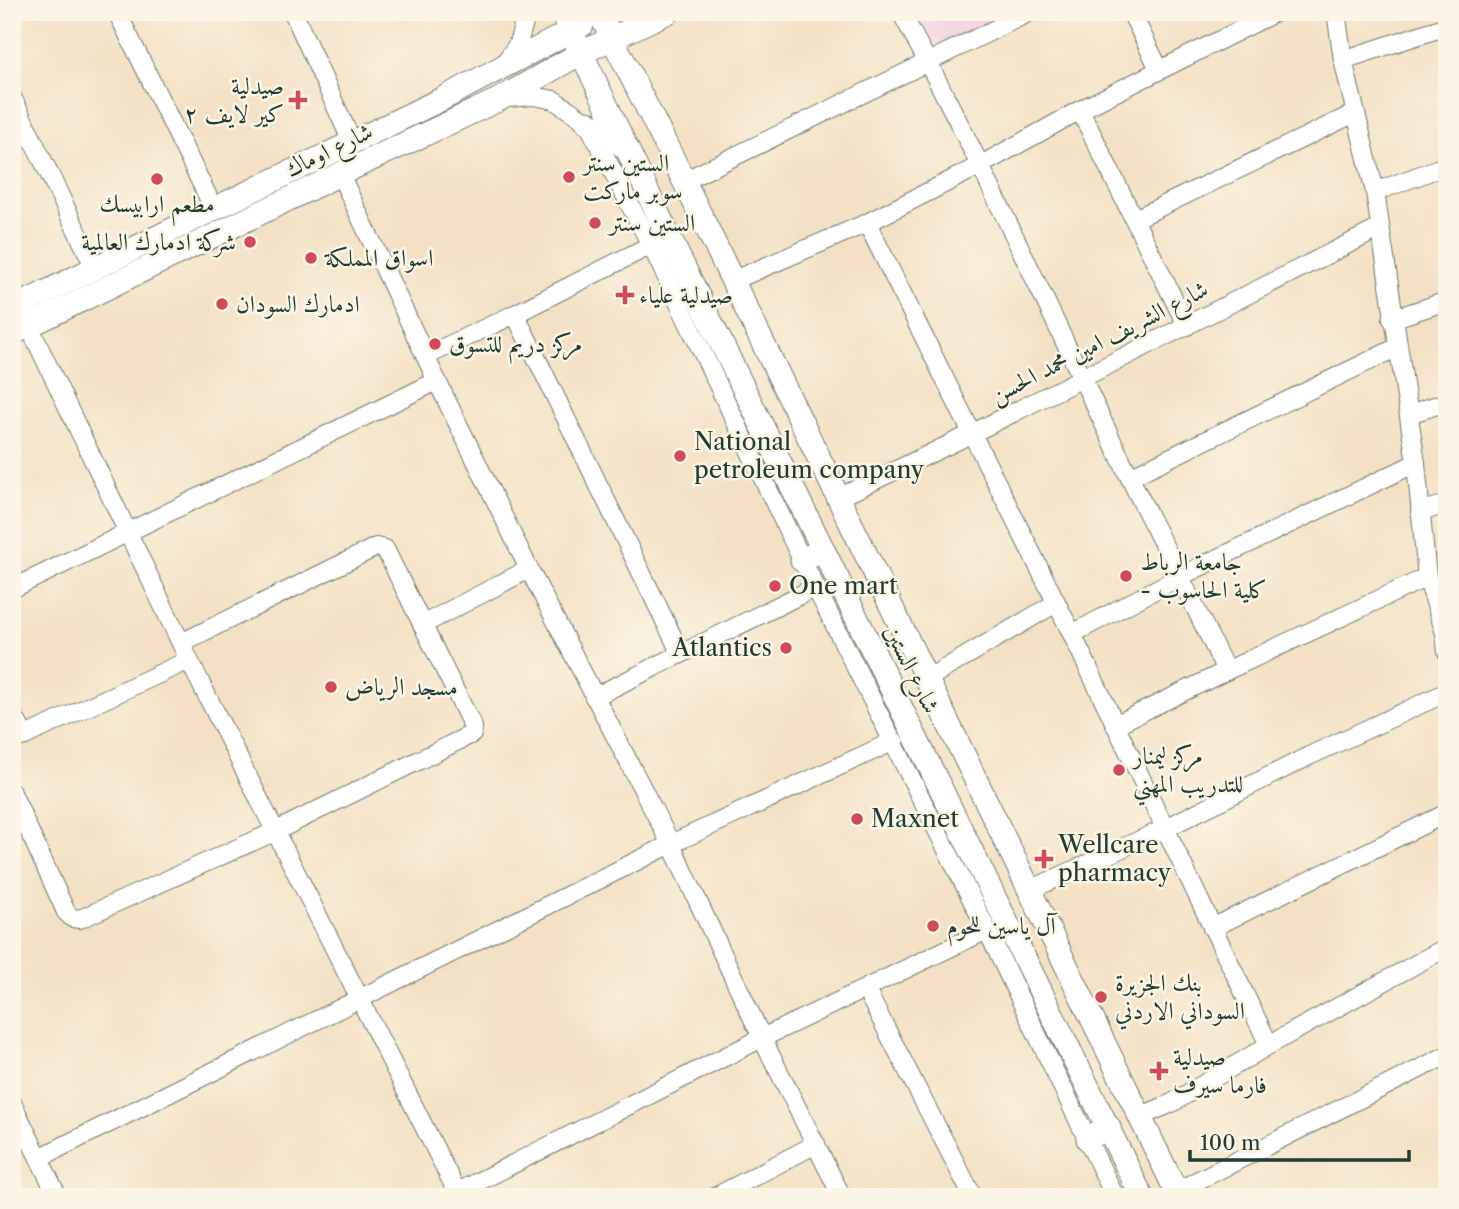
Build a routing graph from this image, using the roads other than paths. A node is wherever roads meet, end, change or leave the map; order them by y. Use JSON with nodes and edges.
{"nodes":[{"id":1,"x":117,"y":12,"type":"edge"},
{"id":2,"x":293,"y":12,"type":"edge"},
{"id":3,"x":527,"y":12,"type":"edge"},
{"id":4,"x":897,"y":12,"type":"edge"},
{"id":5,"x":1030,"y":12,"type":"edge"},
{"id":6,"x":1130,"y":12,"type":"edge"},
{"id":7,"x":1276,"y":12,"type":"edge"},
{"id":8,"x":1336,"y":12,"type":"edge"},
{"id":9,"x":602,"y":13,"type":"edge"},
{"id":10,"x":663,"y":13,"type":"edge"},
{"id":11,"x":567,"y":21,"type":"edge"},
{"id":12,"x":1447,"y":26,"type":"edge"},
{"id":13,"x":613,"y":39,"type":"junction"},
{"id":14,"x":581,"y":53,"type":"junction"},
{"id":15,"x":1343,"y":60,"type":"junction"},
{"id":16,"x":929,"y":63,"type":"junction"},
{"id":17,"x":1159,"y":69,"type":"junction"},
{"id":18,"x":500,"y":70,"type":"junction"},
{"id":19,"x":12,"y":97,"type":"edge"},
{"id":20,"x":500,"y":99,"type":"junction"},
{"id":21,"x":1080,"y":110,"type":"junction"},
{"id":22,"x":1355,"y":113,"type":"junction"},
{"id":23,"x":587,"y":122,"type":"junction"},
{"id":24,"x":30,"y":133,"type":"junction"},
{"id":25,"x":12,"y":142,"type":"edge"},
{"id":26,"x":352,"y":142,"type":"junction"},
{"id":27,"x":630,"y":153,"type":"junction"},
{"id":28,"x":1447,"y":164,"type":"edge"},
{"id":29,"x":981,"y":165,"type":"junction"},
{"id":30,"x":340,"y":174,"type":"junction"},
{"id":31,"x":684,"y":181,"type":"junction"},
{"id":32,"x":1375,"y":192,"type":"junction"},
{"id":33,"x":214,"y":209,"type":"junction"},
{"id":34,"x":1135,"y":219,"type":"junction"},
{"id":35,"x":867,"y":223,"type":"junction"},
{"id":36,"x":1380,"y":228,"type":"junction"},
{"id":37,"x":651,"y":245,"type":"junction"},
{"id":38,"x":95,"y":268,"type":"junction"},
{"id":39,"x":733,"y":281,"type":"junction"},
{"id":40,"x":1447,"y":301,"type":"edge"},
{"id":41,"x":12,"y":309,"type":"edge"},
{"id":42,"x":515,"y":314,"type":"junction"},
{"id":43,"x":1392,"y":319,"type":"junction"},
{"id":44,"x":1187,"y":326,"type":"junction"},
{"id":45,"x":20,"y":330,"type":"edge"},
{"id":46,"x":1398,"y":347,"type":"junction"},
{"id":47,"x":426,"y":356,"type":"junction"},
{"id":48,"x":1082,"y":377,"type":"junction"},
{"id":49,"x":437,"y":381,"type":"junction"},
{"id":50,"x":1447,"y":402,"type":"edge"},
{"id":51,"x":1409,"y":414,"type":"junction"},
{"id":52,"x":971,"y":434,"type":"junction"},
{"id":53,"x":1416,"y":463,"type":"junction"},
{"id":54,"x":1130,"y":477,"type":"junction"},
{"id":55,"x":838,"y":498,"type":"junction"},
{"id":56,"x":1447,"y":504,"type":"edge"},
{"id":57,"x":1420,"y":512,"type":"junction"},
{"id":58,"x":127,"y":532,"type":"junction"},
{"id":59,"x":823,"y":550,"type":"junction"},
{"id":60,"x":802,"y":560,"type":"junction"},
{"id":61,"x":529,"y":569,"type":"junction"},
{"id":62,"x":1181,"y":576,"type":"junction"},
{"id":63,"x":1427,"y":577,"type":"junction"},
{"id":64,"x":816,"y":587,"type":"junction"},
{"id":65,"x":12,"y":589,"type":"edge"},
{"id":66,"x":1056,"y":603,"type":"junction"},
{"id":67,"x":422,"y":625,"type":"junction"},
{"id":68,"x":1072,"y":634,"type":"junction"},
{"id":69,"x":181,"y":643,"type":"junction"},
{"id":70,"x":1447,"y":652,"type":"edge"},
{"id":71,"x":681,"y":654,"type":"junction"},
{"id":72,"x":189,"y":660,"type":"junction"},
{"id":73,"x":1226,"y":671,"type":"junction"},
{"id":74,"x":927,"y":679,"type":"junction"},
{"id":75,"x":1447,"y":692,"type":"edge"},
{"id":76,"x":594,"y":698,"type":"junction"},
{"id":77,"x":12,"y":713,"type":"edge"},
{"id":78,"x":1115,"y":725,"type":"junction"},
{"id":79,"x":951,"y":730,"type":"junction"},
{"id":80,"x":19,"y":737,"type":"edge"},
{"id":81,"x":894,"y":741,"type":"junction"},
{"id":82,"x":920,"y":746,"type":"junction"},
{"id":83,"x":968,"y":765,"type":"junction"},
{"id":84,"x":937,"y":780,"type":"junction"},
{"id":85,"x":12,"y":793,"type":"edge"},
{"id":86,"x":1447,"y":813,"type":"edge"},
{"id":87,"x":1164,"y":829,"type":"junction"},
{"id":88,"x":274,"y":832,"type":"junction"},
{"id":89,"x":671,"y":844,"type":"junction"},
{"id":90,"x":1030,"y":890,"type":"junction"},
{"id":91,"x":1212,"y":928,"type":"junction"},
{"id":92,"x":987,"y":930,"type":"junction"},
{"id":93,"x":1447,"y":947,"type":"edge"},
{"id":94,"x":866,"y":990,"type":"junction"},
{"id":95,"x":359,"y":999,"type":"junction"},
{"id":96,"x":762,"y":1038,"type":"junction"},
{"id":97,"x":1269,"y":1045,"type":"junction"},
{"id":98,"x":1447,"y":1055,"type":"edge"},
{"id":99,"x":12,"y":1103,"type":"edge"},
{"id":100,"x":1139,"y":1118,"type":"junction"},
{"id":101,"x":1109,"y":1127,"type":"junction"},
{"id":102,"x":1088,"y":1139,"type":"junction"},
{"id":103,"x":816,"y":1144,"type":"junction"},
{"id":104,"x":39,"y":1157,"type":"junction"},
{"id":105,"x":452,"y":1194,"type":"edge"},
{"id":106,"x":1178,"y":1194,"type":"edge"},
{"id":107,"x":58,"y":1197,"type":"edge"},
{"id":108,"x":715,"y":1197,"type":"edge"},
{"id":109,"x":842,"y":1197,"type":"edge"},
{"id":110,"x":973,"y":1197,"type":"edge"},
{"id":111,"x":1115,"y":1197,"type":"edge"},
{"id":112,"x":1142,"y":1197,"type":"edge"}],
"edges":[{"from":1,"to":33,"type":"street"},
{"from":2,"to":26,"type":"street"},
{"from":3,"to":18,"type":"street"},
{"from":4,"to":16,"type":"street"},
{"from":5,"to":16,"type":"street"},
{"from":6,"to":17,"type":"street"},
{"from":7,"to":17,"type":"street"},
{"from":8,"to":15,"type":"street"},
{"from":9,"to":11,"type":"main road","name":"شارع اوماك"},
{"from":9,"to":13,"type":"main road","name":"شارع الستين"},
{"from":10,"to":13,"type":"main road","name":"شارع اوماك"},
{"from":11,"to":14,"type":"main road","name":"شارع الستين"},
{"from":11,"to":18,"type":"main road","name":"شارع اوماك"},
{"from":12,"to":15,"type":"street"},
{"from":13,"to":14,"type":"main road","name":"شارع اوماك"},
{"from":13,"to":31,"type":"main road","name":"شارع الستين"},
{"from":14,"to":20,"type":"main road","name":"شارع اوماك"},
{"from":14,"to":27,"type":"main road","name":"شارع الستين"},
{"from":15,"to":22,"type":"street"},
{"from":16,"to":29,"type":"street"},
{"from":16,"to":31,"type":"street"},
{"from":17,"to":21,"type":"street"},
{"from":18,"to":26,"type":"main road","name":"شارع اوماك"},
{"from":19,"to":24,"type":"street"},
{"from":20,"to":23,"type":"street"},
{"from":20,"to":30,"type":"main road","name":"شارع اوماك"},
{"from":21,"to":29,"type":"street"},
{"from":21,"to":34,"type":"street"},
{"from":22,"to":32,"type":"street"},
{"from":22,"to":34,"type":"street"},
{"from":23,"to":27,"type":"main road"},
{"from":23,"to":37,"type":"street"},
{"from":24,"to":25,"type":"street"},
{"from":24,"to":38,"type":"street"},
{"from":26,"to":33,"type":"main road","name":"شارع اوماك"},
{"from":27,"to":59,"type":"main road","name":"شارع الستين"},
{"from":28,"to":32,"type":"street"},
{"from":29,"to":35,"type":"street"},
{"from":29,"to":48,"type":"street"},
{"from":30,"to":45,"type":"main road","name":"شارع اوماك"},
{"from":30,"to":47,"type":"street"},
{"from":31,"to":39,"type":"main road","name":"شارع الستين"},
{"from":32,"to":36,"type":"street"},
{"from":33,"to":38,"type":"main road","name":"شارع اوماك"},
{"from":34,"to":44,"type":"street"},
{"from":35,"to":39,"type":"street"},
{"from":35,"to":52,"type":"street"},
{"from":36,"to":43,"type":"street"},
{"from":36,"to":44,"type":"street","name":"شارع الشريف امين محمد الحسن"},
{"from":37,"to":42,"type":"street"},
{"from":37,"to":60,"type":"street"},
{"from":38,"to":41,"type":"main road","name":"شارع اوماك"},
{"from":39,"to":55,"type":"main road","name":"شارع الستين"},
{"from":40,"to":43,"type":"street"},
{"from":42,"to":47,"type":"street"},
{"from":42,"to":71,"type":"street"},
{"from":43,"to":46,"type":"street"},
{"from":44,"to":48,"type":"street","name":"شارع الشريف امين محمد الحسن"},
{"from":45,"to":58,"type":"street"},
{"from":46,"to":51,"type":"street"},
{"from":46,"to":54,"type":"street"},
{"from":47,"to":49,"type":"street"},
{"from":48,"to":52,"type":"street","name":"شارع الشريف امين محمد الحسن"},
{"from":48,"to":54,"type":"street"},
{"from":49,"to":58,"type":"street"},
{"from":49,"to":61,"type":"street"},
{"from":50,"to":51,"type":"street"},
{"from":51,"to":53,"type":"street"},
{"from":52,"to":55,"type":"street","name":"شارع الشريف امين محمد الحسن"},
{"from":52,"to":66,"type":"street"},
{"from":53,"to":57,"type":"street"},
{"from":53,"to":62,"type":"street"},
{"from":54,"to":62,"type":"street"},
{"from":55,"to":74,"type":"main road","name":"شارع الستين"},
{"from":56,"to":57,"type":"street"},
{"from":57,"to":63,"type":"street"},
{"from":58,"to":65,"type":"street"},
{"from":58,"to":69,"type":"street"},
{"from":59,"to":60,"type":"main road"},
{"from":59,"to":82,"type":"main road","name":"شارع الستين"},
{"from":60,"to":64,"type":"street"},
{"from":61,"to":67,"type":"street"},
{"from":61,"to":76,"type":"street"},
{"from":62,"to":68,"type":"street"},
{"from":62,"to":73,"type":"street"},
{"from":63,"to":70,"type":"street"},
{"from":63,"to":73,"type":"street"},
{"from":64,"to":71,"type":"street"},
{"from":64,"to":81,"type":"street"},
{"from":66,"to":68,"type":"street"},
{"from":66,"to":74,"type":"street"},
{"from":67,"to":69,"type":"street"},
{"from":67,"to":88,"type":"street"},
{"from":68,"to":78,"type":"street"},
{"from":69,"to":72,"type":"street"},
{"from":71,"to":76,"type":"street"},
{"from":72,"to":80,"type":"street"},
{"from":72,"to":88,"type":"street"},
{"from":73,"to":78,"type":"street"},
{"from":74,"to":79,"type":"main road","name":"شارع الستين"},
{"from":75,"to":87,"type":"street"},
{"from":76,"to":89,"type":"street"},
{"from":77,"to":80,"type":"street"},
{"from":78,"to":87,"type":"street"},
{"from":79,"to":82,"type":"main road"},
{"from":79,"to":83,"type":"main road","name":"شارع الستين"},
{"from":81,"to":89,"type":"street"},
{"from":81,"to":92,"type":"street"},
{"from":82,"to":84,"type":"main road","name":"شارع الستين"},
{"from":83,"to":84,"type":"main road"},
{"from":83,"to":90,"type":"main road","name":"شارع الستين"},
{"from":84,"to":101,"type":"main road","name":"شارع الستين"},
{"from":85,"to":88,"type":"street"},
{"from":86,"to":91,"type":"street"},
{"from":87,"to":90,"type":"street"},
{"from":87,"to":91,"type":"street"},
{"from":88,"to":95,"type":"street"},
{"from":89,"to":95,"type":"street"},
{"from":89,"to":96,"type":"street"},
{"from":90,"to":100,"type":"main road","name":"شارع الستين"},
{"from":91,"to":97,"type":"street"},
{"from":92,"to":94,"type":"street"},
{"from":92,"to":102,"type":"street"},
{"from":93,"to":97,"type":"street"},
{"from":94,"to":96,"type":"street"},
{"from":94,"to":110,"type":"street"},
{"from":95,"to":104,"type":"street"},
{"from":95,"to":105,"type":"street"},
{"from":96,"to":103,"type":"street"},
{"from":96,"to":105,"type":"street"},
{"from":97,"to":100,"type":"street"},
{"from":98,"to":106,"type":"street"},
{"from":99,"to":104,"type":"street"},
{"from":100,"to":106,"type":"main road","name":"شارع الستين"},
{"from":101,"to":102,"type":"main road"},
{"from":101,"to":112,"type":"main road","name":"شارع الستين"},
{"from":102,"to":111,"type":"street"},
{"from":103,"to":108,"type":"street"},
{"from":103,"to":109,"type":"street"},
{"from":104,"to":107,"type":"street"}]}
